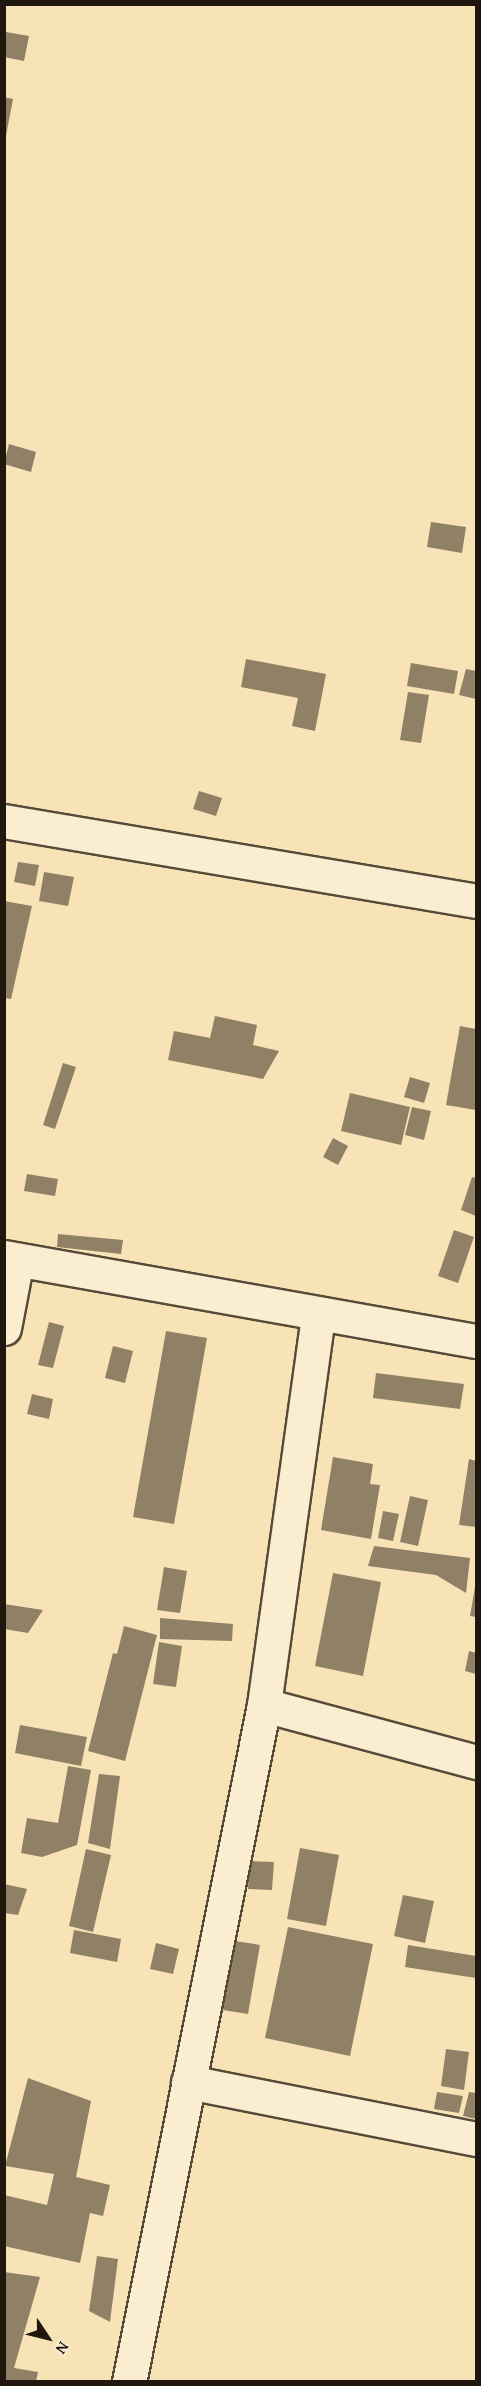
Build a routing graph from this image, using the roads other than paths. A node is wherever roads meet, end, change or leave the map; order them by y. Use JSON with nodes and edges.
{"nodes":[{"id":1,"x":4,"y":821,"type":"edge"},
{"id":2,"x":477,"y":902,"type":"edge"},
{"id":3,"x":11,"y":1258,"type":"edge"},
{"id":4,"x":318,"y":1314,"type":"junction"},
{"id":5,"x":4,"y":1328,"type":"edge"},
{"id":6,"x":477,"y":1341,"type":"edge"},
{"id":7,"x":264,"y":1705,"type":"junction"},
{"id":8,"x":477,"y":1762,"type":"edge"},
{"id":9,"x":189,"y":2082,"type":"junction"},
{"id":10,"x":477,"y":2139,"type":"edge"},
{"id":11,"x":129,"y":2382,"type":"edge"}],
"edges":[{"from":1,"to":2,"type":"street"},
{"from":3,"to":4,"type":"street"},
{"from":3,"to":5,"type":"street"},
{"from":4,"to":6,"type":"street"},
{"from":4,"to":7,"type":"street"},
{"from":7,"to":8,"type":"street"},
{"from":7,"to":9,"type":"street"},
{"from":9,"to":10,"type":"street"},
{"from":9,"to":11,"type":"street"}]}
